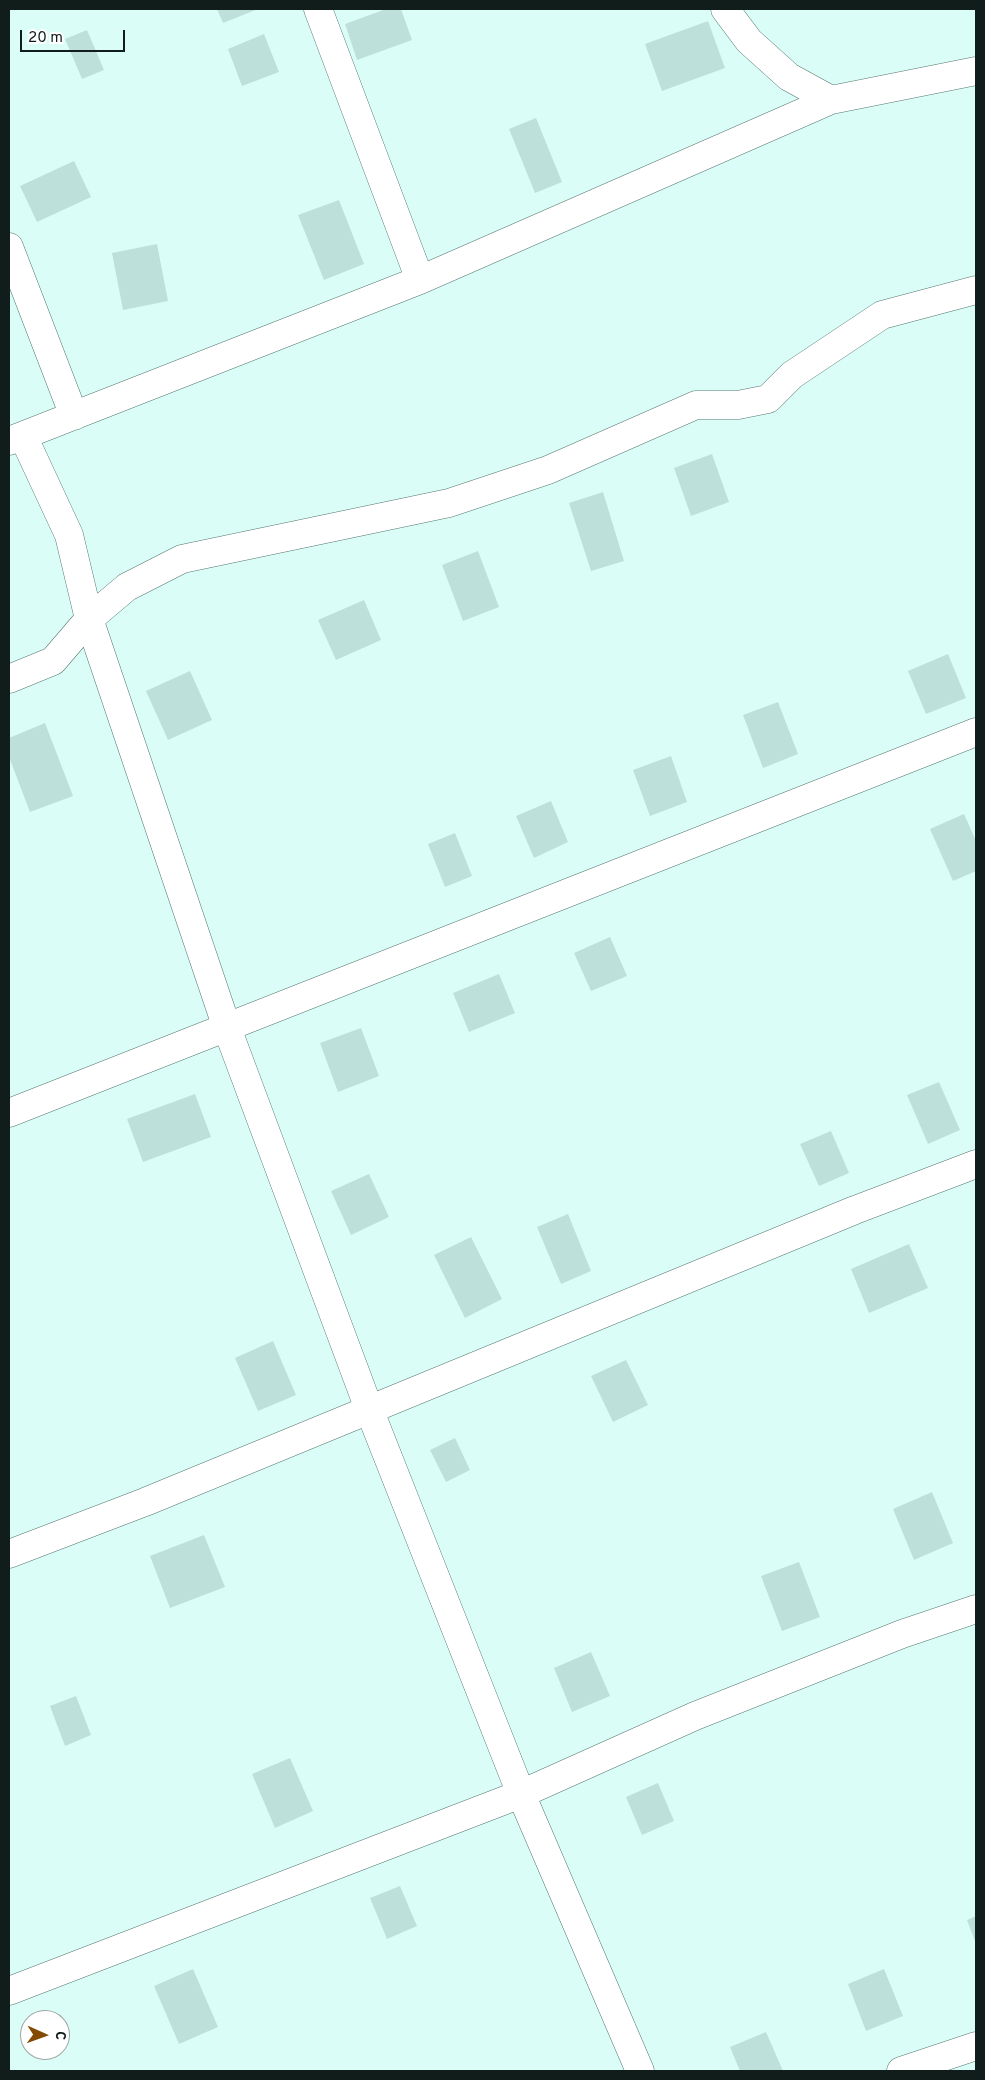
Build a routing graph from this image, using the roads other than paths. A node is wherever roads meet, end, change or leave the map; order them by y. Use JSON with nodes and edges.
{"nodes":[{"id":1,"x":318,"y":9,"type":"edge"},
{"id":2,"x":725,"y":9,"type":"edge"},
{"id":3,"x":976,"y":70,"type":"edge"},
{"id":4,"x":831,"y":100,"type":"junction"},
{"id":5,"x":9,"y":247,"type":"edge"},
{"id":6,"x":420,"y":280,"type":"junction"},
{"id":7,"x":976,"y":290,"type":"edge"},
{"id":8,"x":74,"y":416,"type":"junction"},
{"id":9,"x":16,"y":439,"type":"edge"},
{"id":10,"x":89,"y":619,"type":"junction"},
{"id":11,"x":9,"y":679,"type":"edge"},
{"id":12,"x":976,"y":732,"type":"edge"},
{"id":13,"x":227,"y":1028,"type":"junction"},
{"id":14,"x":9,"y":1112,"type":"edge"},
{"id":15,"x":976,"y":1164,"type":"edge"},
{"id":16,"x":369,"y":1410,"type":"junction"},
{"id":17,"x":9,"y":1554,"type":"edge"},
{"id":18,"x":976,"y":1609,"type":"edge"},
{"id":19,"x":521,"y":1794,"type":"junction"},
{"id":20,"x":9,"y":1992,"type":"edge"},
{"id":21,"x":976,"y":2046,"type":"edge"},
{"id":22,"x":640,"y":2071,"type":"edge"},
{"id":23,"x":900,"y":2071,"type":"edge"}],
"edges":[{"from":1,"to":6,"type":"street"},
{"from":2,"to":4,"type":"street"},
{"from":3,"to":4,"type":"street"},
{"from":4,"to":6,"type":"street"},
{"from":5,"to":8,"type":"street"},
{"from":6,"to":8,"type":"street"},
{"from":7,"to":10,"type":"street"},
{"from":8,"to":9,"type":"street"},
{"from":9,"to":10,"type":"street"},
{"from":10,"to":11,"type":"street"},
{"from":10,"to":13,"type":"street"},
{"from":12,"to":13,"type":"street"},
{"from":13,"to":14,"type":"street"},
{"from":13,"to":16,"type":"street"},
{"from":15,"to":16,"type":"street"},
{"from":16,"to":17,"type":"street"},
{"from":16,"to":19,"type":"street"},
{"from":18,"to":19,"type":"street"},
{"from":19,"to":20,"type":"street"},
{"from":19,"to":22,"type":"street"},
{"from":21,"to":23,"type":"street"}]}
